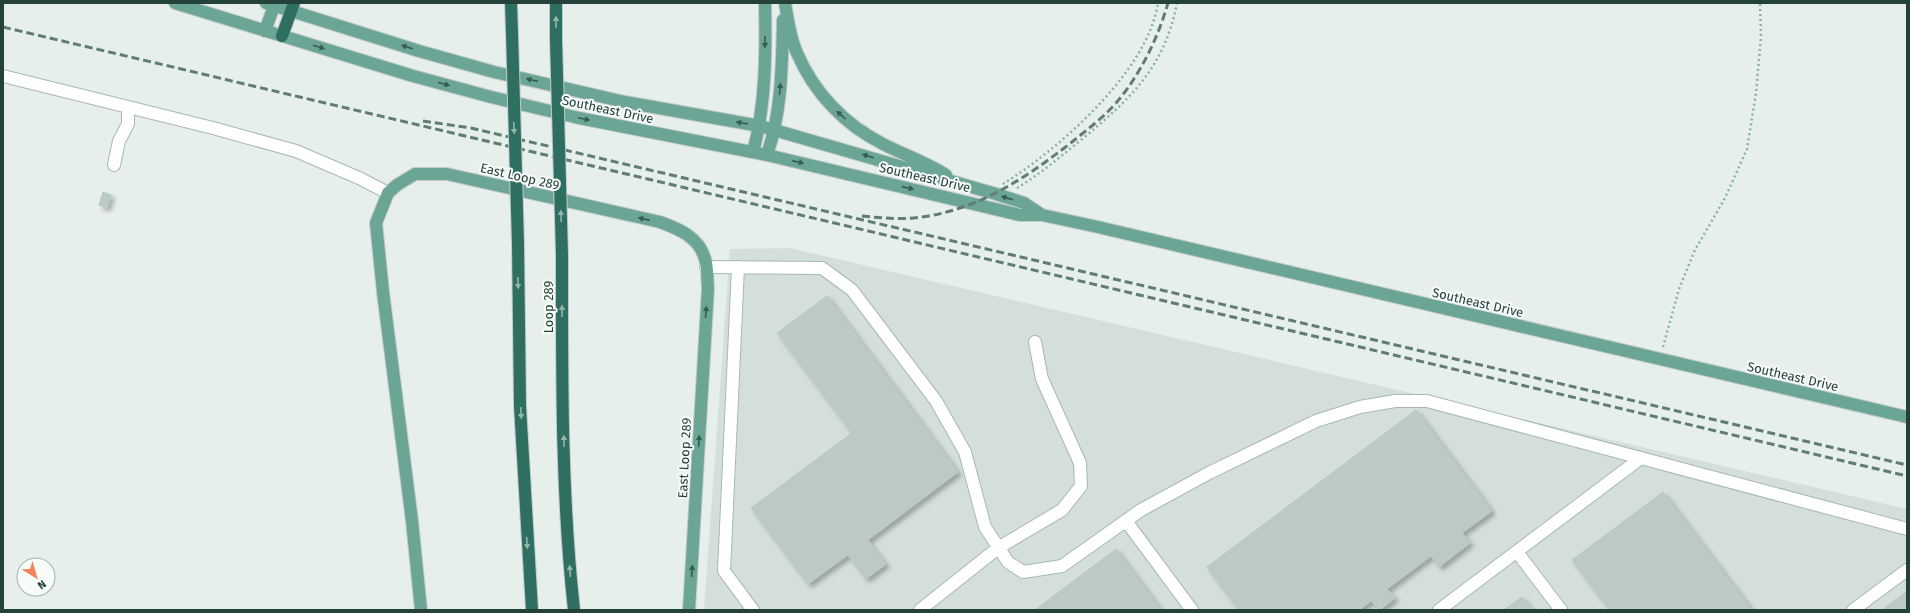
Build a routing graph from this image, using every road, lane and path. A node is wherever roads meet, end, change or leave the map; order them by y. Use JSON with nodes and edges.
{"nodes":[{"id":1,"x":175,"y":3,"type":"edge"},
{"id":2,"x":511,"y":3,"type":"edge"},
{"id":3,"x":556,"y":3,"type":"edge"},
{"id":4,"x":765,"y":3,"type":"edge"},
{"id":5,"x":784,"y":3,"type":"edge"},
{"id":6,"x":1158,"y":3,"type":"edge"},
{"id":7,"x":1177,"y":3,"type":"edge"},
{"id":8,"x":1760,"y":3,"type":"edge"},
{"id":9,"x":272,"y":4,"type":"edge"},
{"id":10,"x":292,"y":7,"type":"edge"},
{"id":11,"x":265,"y":30,"type":"junction"},
{"id":12,"x":282,"y":36,"type":"junction"},
{"id":13,"x":3,"y":76,"type":"edge"},
{"id":14,"x":128,"y":108,"type":"junction"},
{"id":15,"x":760,"y":126,"type":"junction"},
{"id":16,"x":775,"y":131,"type":"junction"},
{"id":17,"x":753,"y":152,"type":"junction"},
{"id":18,"x":767,"y":155,"type":"junction"},
{"id":19,"x":114,"y":165,"type":"dead end"},
{"id":20,"x":959,"y":183,"type":"junction"},
{"id":21,"x":388,"y":192,"type":"junction"},
{"id":22,"x":989,"y":192,"type":"junction"},
{"id":23,"x":1006,"y":197,"type":"junction"},
{"id":24,"x":1042,"y":215,"type":"junction"},
{"id":25,"x":706,"y":267,"type":"junction"},
{"id":26,"x":738,"y":268,"type":"junction"},
{"id":27,"x":1036,"y":342,"type":"dead end"},
{"id":28,"x":1660,"y":359,"type":"junction"},
{"id":29,"x":1907,"y":417,"type":"edge"},
{"id":30,"x":1641,"y":458,"type":"junction"},
{"id":31,"x":1126,"y":521,"type":"junction"},
{"id":32,"x":1907,"y":529,"type":"edge"},
{"id":33,"x":998,"y":548,"type":"junction"},
{"id":34,"x":1516,"y":552,"type":"junction"},
{"id":35,"x":1907,"y":570,"type":"edge"},
{"id":36,"x":421,"y":610,"type":"edge"},
{"id":37,"x":532,"y":610,"type":"edge"},
{"id":38,"x":574,"y":610,"type":"edge"},
{"id":39,"x":689,"y":610,"type":"edge"},
{"id":40,"x":753,"y":610,"type":"edge"},
{"id":41,"x":920,"y":610,"type":"edge"},
{"id":42,"x":1192,"y":610,"type":"edge"},
{"id":43,"x":1440,"y":610,"type":"edge"},
{"id":44,"x":1561,"y":610,"type":"edge"},
{"id":45,"x":1853,"y":610,"type":"edge"}],
"edges":[{"from":1,"to":11,"type":"main road","name":"Southeast Drive"},
{"from":2,"to":37,"type":"highway","one_way":true,"bridge":true},
{"from":38,"to":3,"type":"highway","name":"Loop 289","one_way":true,"bridge":true},
{"from":4,"to":15,"type":"main road","one_way":true},
{"from":16,"to":5,"type":"main road","one_way":true},
{"from":20,"to":5,"type":"main road","one_way":true},
{"from":6,"to":22,"type":"path"},
{"from":7,"to":23,"type":"path"},
{"from":8,"to":28,"type":"path"},
{"from":9,"to":10,"type":"main road","name":"Southeast Drive"},
{"from":9,"to":11,"type":"main road"},
{"from":10,"to":12,"type":"highway"},
{"from":15,"to":10,"type":"main road","name":"Southeast Drive","one_way":true},
{"from":11,"to":12,"type":"main road","name":"Southeast Drive"},
{"from":12,"to":17,"type":"main road","name":"Southeast Drive","one_way":true},
{"from":13,"to":14,"type":"street"},
{"from":14,"to":19,"type":"street"},
{"from":14,"to":21,"type":"street"},
{"from":15,"to":16,"type":"main road","name":"Southeast Drive"},
{"from":15,"to":17,"type":"main road"},
{"from":16,"to":18,"type":"main road"},
{"from":20,"to":16,"type":"main road","name":"Southeast Drive","one_way":true},
{"from":17,"to":18,"type":"main road","name":"Southeast Drive"},
{"from":18,"to":24,"type":"main road","name":"Southeast Drive","one_way":true},
{"from":20,"to":22,"type":"main road","name":"Southeast Drive"},
{"from":25,"to":21,"type":"main road","name":"East Loop 289","one_way":true},
{"from":21,"to":36,"type":"main road"},
{"from":22,"to":23,"type":"main road","name":"Southeast Drive"},
{"from":24,"to":23,"type":"main road","name":"Southeast Drive","one_way":true},
{"from":24,"to":28,"type":"main road","name":"Southeast Drive"},
{"from":25,"to":26,"type":"street"},
{"from":39,"to":25,"type":"main road","name":"East Loop 289","one_way":true},
{"from":26,"to":33,"type":"street"},
{"from":26,"to":40,"type":"street"},
{"from":27,"to":33,"type":"street"},
{"from":28,"to":29,"type":"main road","name":"Southeast Drive"},
{"from":30,"to":31,"type":"street"},
{"from":30,"to":32,"type":"street"},
{"from":30,"to":34,"type":"street"},
{"from":31,"to":33,"type":"street"},
{"from":31,"to":42,"type":"street"},
{"from":33,"to":41,"type":"street"},
{"from":34,"to":43,"type":"street"},
{"from":34,"to":44,"type":"street"},
{"from":35,"to":45,"type":"street"}]}
